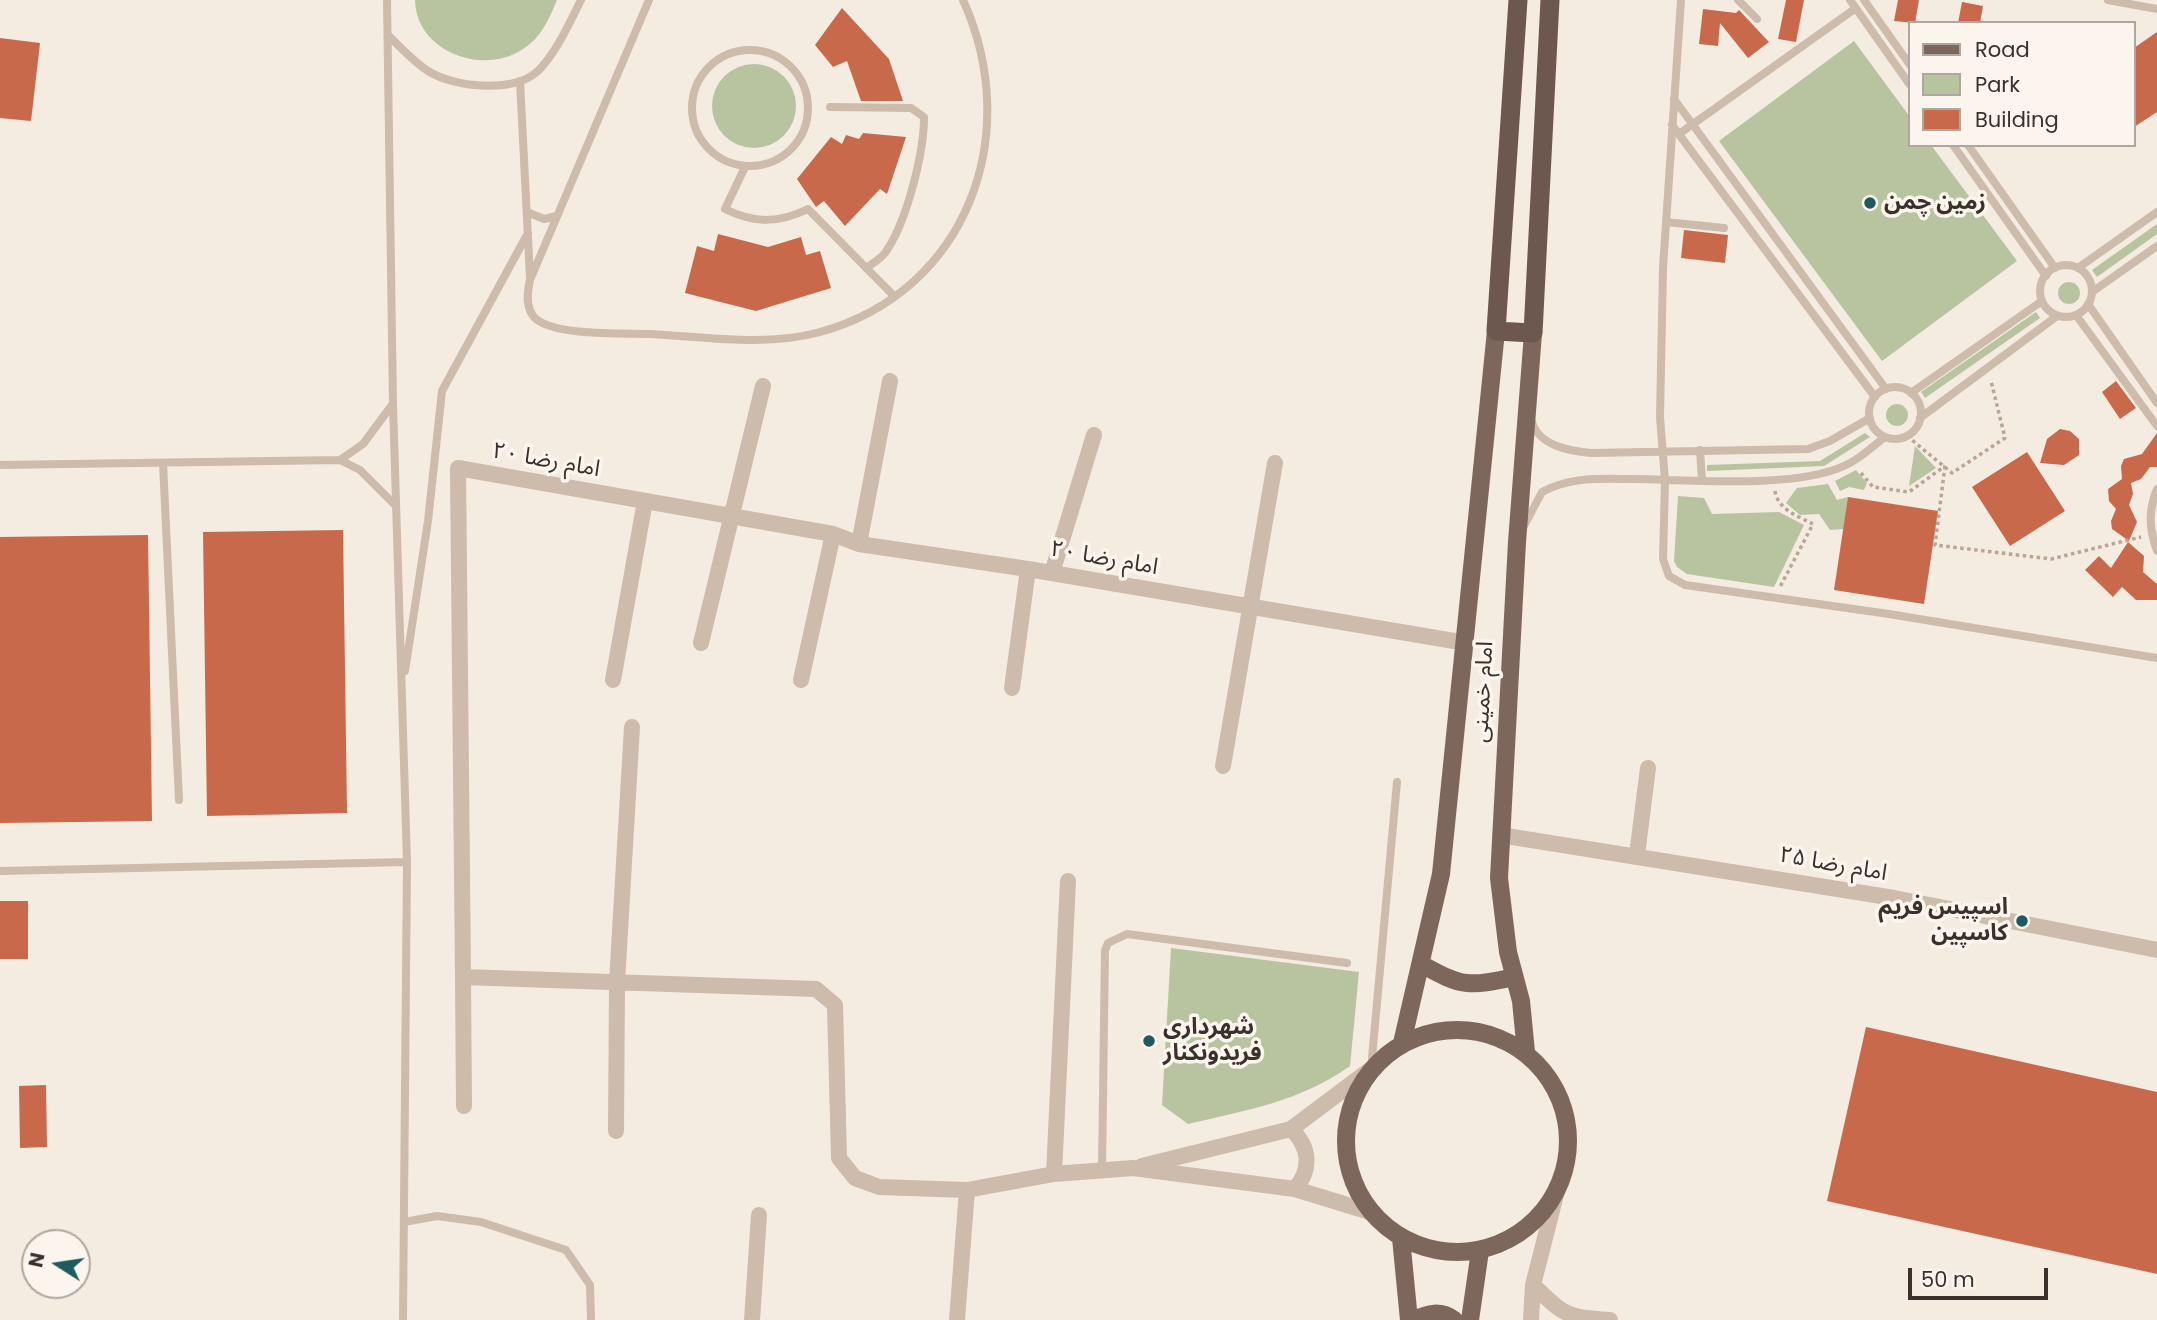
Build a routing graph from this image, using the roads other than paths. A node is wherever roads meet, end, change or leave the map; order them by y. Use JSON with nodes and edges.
{"nodes":[{"id":1,"x":387,"y":0,"type":"edge"},
{"id":2,"x":581,"y":0,"type":"edge"},
{"id":3,"x":649,"y":0,"type":"edge"},
{"id":4,"x":963,"y":0,"type":"edge"},
{"id":5,"x":1518,"y":0,"type":"edge"},
{"id":6,"x":1550,"y":0,"type":"edge"},
{"id":7,"x":1681,"y":0,"type":"edge"},
{"id":8,"x":1738,"y":0,"type":"edge"},
{"id":9,"x":1850,"y":0,"type":"edge"},
{"id":10,"x":1864,"y":0,"type":"edge"},
{"id":11,"x":2108,"y":0,"type":"edge"},
{"id":12,"x":1856,"y":8,"type":"junction"},
{"id":13,"x":2157,"y":9,"type":"edge"},
{"id":14,"x":1757,"y":19,"type":"dead end"},
{"id":15,"x":388,"y":35,"type":"junction"},
{"id":16,"x":1909,"y":64,"type":"edge"},
{"id":17,"x":520,"y":80,"type":"junction"},
{"id":18,"x":1909,"y":84,"type":"edge"},
{"id":19,"x":1674,"y":99,"type":"junction"},
{"id":20,"x":830,"y":107,"type":"dead end"},
{"id":21,"x":1672,"y":125,"type":"junction"},
{"id":22,"x":1693,"y":125,"type":"junction"},
{"id":23,"x":1679,"y":134,"type":"junction"},
{"id":24,"x":1954,"y":147,"type":"edge"},
{"id":25,"x":1969,"y":147,"type":"edge"},
{"id":26,"x":746,"y":167,"type":"junction"},
{"id":27,"x":527,"y":212,"type":"junction"},
{"id":28,"x":2157,"y":212,"type":"edge"},
{"id":29,"x":2016,"y":213,"type":"junction"},
{"id":30,"x":557,"y":216,"type":"junction"},
{"id":31,"x":2007,"y":220,"type":"junction"},
{"id":32,"x":1666,"y":222,"type":"junction"},
{"id":33,"x":1724,"y":228,"type":"dead end"},
{"id":34,"x":528,"y":233,"type":"junction"},
{"id":35,"x":1780,"y":243,"type":"junction"},
{"id":36,"x":2157,"y":246,"type":"edge"},
{"id":37,"x":1768,"y":254,"type":"junction"},
{"id":38,"x":866,"y":268,"type":"junction"},
{"id":39,"x":2055,"y":268,"type":"junction"},
{"id":40,"x":2078,"y":268,"type":"junction"},
{"id":41,"x":2046,"y":276,"type":"junction"},
{"id":42,"x":530,"y":279,"type":"junction"},
{"id":43,"x":2092,"y":292,"type":"junction"},
{"id":44,"x":894,"y":296,"type":"junction"},
{"id":45,"x":2042,"y":301,"type":"junction"},
{"id":46,"x":2088,"y":304,"type":"junction"},
{"id":47,"x":1830,"y":310,"type":"junction"},
{"id":48,"x":2076,"y":315,"type":"junction"},
{"id":49,"x":2057,"y":316,"type":"junction"},
{"id":50,"x":1818,"y":320,"type":"junction"},
{"id":51,"x":1496,"y":331,"type":"junction"},
{"id":52,"x":1533,"y":333,"type":"junction"},
{"id":53,"x":890,"y":381,"type":"dead end"},
{"id":54,"x":763,"y":386,"type":"dead end"},
{"id":55,"x":1886,"y":389,"type":"junction"},
{"id":56,"x":1911,"y":393,"type":"junction"},
{"id":57,"x":1875,"y":397,"type":"junction"},
{"id":58,"x":2157,"y":403,"type":"edge"},
{"id":59,"x":393,"y":404,"type":"junction"},
{"id":60,"x":1526,"y":404,"type":"junction"},
{"id":61,"x":1870,"y":418,"type":"junction"},
{"id":62,"x":1920,"y":418,"type":"junction"},
{"id":63,"x":2157,"y":426,"type":"edge"},
{"id":64,"x":1094,"y":435,"type":"dead end"},
{"id":65,"x":1885,"y":437,"type":"junction"},
{"id":66,"x":1700,"y":450,"type":"junction"},
{"id":67,"x":1663,"y":452,"type":"junction"},
{"id":68,"x":340,"y":460,"type":"junction"},
{"id":69,"x":163,"y":463,"type":"junction"},
{"id":70,"x":1275,"y":463,"type":"dead end"},
{"id":71,"x":0,"y":465,"type":"edge"},
{"id":72,"x":1665,"y":480,"type":"junction"},
{"id":73,"x":1702,"y":480,"type":"junction"},
{"id":74,"x":2157,"y":489,"type":"edge"},
{"id":75,"x":645,"y":501,"type":"junction"},
{"id":76,"x":396,"y":506,"type":"junction"},
{"id":77,"x":732,"y":516,"type":"junction"},
{"id":78,"x":833,"y":534,"type":"junction"},
{"id":79,"x":1517,"y":542,"type":"junction"},
{"id":80,"x":859,"y":544,"type":"junction"},
{"id":81,"x":2157,"y":551,"type":"edge"},
{"id":82,"x":1028,"y":569,"type":"junction"},
{"id":83,"x":1052,"y":573,"type":"junction"},
{"id":84,"x":1250,"y":608,"type":"junction"},
{"id":85,"x":701,"y":643,"type":"dead end"},
{"id":86,"x":1466,"y":643,"type":"junction"},
{"id":87,"x":2157,"y":658,"type":"edge"},
{"id":88,"x":613,"y":680,"type":"dead end"},
{"id":89,"x":801,"y":680,"type":"dead end"},
{"id":90,"x":1012,"y":688,"type":"dead end"},
{"id":91,"x":402,"y":692,"type":"junction"},
{"id":92,"x":632,"y":727,"type":"dead end"},
{"id":93,"x":1223,"y":766,"type":"dead end"},
{"id":94,"x":1648,"y":768,"type":"dead end"},
{"id":95,"x":1397,"y":782,"type":"dead end"},
{"id":96,"x":179,"y":800,"type":"dead end"},
{"id":97,"x":1500,"y":835,"type":"junction"},
{"id":98,"x":1637,"y":855,"type":"junction"},
{"id":99,"x":407,"y":862,"type":"junction"},
{"id":100,"x":0,"y":871,"type":"edge"},
{"id":101,"x":1068,"y":881,"type":"dead end"},
{"id":102,"x":2157,"y":950,"type":"edge"},
{"id":103,"x":1347,"y":963,"type":"dead end"},
{"id":104,"x":1421,"y":964,"type":"junction"},
{"id":105,"x":463,"y":977,"type":"junction"},
{"id":106,"x":1514,"y":977,"type":"junction"},
{"id":107,"x":617,"y":982,"type":"junction"},
{"id":108,"x":1402,"y":1043,"type":"junction"},
{"id":109,"x":1526,"y":1052,"type":"junction"},
{"id":110,"x":1371,"y":1069,"type":"junction"},
{"id":111,"x":464,"y":1106,"type":"dead end"},
{"id":112,"x":1291,"y":1129,"type":"junction"},
{"id":113,"x":616,"y":1131,"type":"dead end"},
{"id":114,"x":1133,"y":1168,"type":"junction"},
{"id":115,"x":1102,"y":1169,"type":"junction"},
{"id":116,"x":1054,"y":1174,"type":"junction"},
{"id":117,"x":1295,"y":1189,"type":"junction"},
{"id":118,"x":967,"y":1190,"type":"junction"},
{"id":119,"x":1557,"y":1191,"type":"junction"},
{"id":120,"x":1370,"y":1212,"type":"junction"},
{"id":121,"x":759,"y":1215,"type":"dead end"},
{"id":122,"x":404,"y":1222,"type":"junction"},
{"id":123,"x":1401,"y":1238,"type":"junction"},
{"id":124,"x":1480,"y":1251,"type":"junction"},
{"id":125,"x":1533,"y":1285,"type":"junction"},
{"id":126,"x":403,"y":1320,"type":"edge"},
{"id":127,"x":592,"y":1320,"type":"edge"},
{"id":128,"x":752,"y":1320,"type":"edge"},
{"id":129,"x":957,"y":1320,"type":"edge"},
{"id":130,"x":1412,"y":1320,"type":"edge"},
{"id":131,"x":1454,"y":1320,"type":"edge"},
{"id":132,"x":1470,"y":1320,"type":"edge"},
{"id":133,"x":1531,"y":1320,"type":"edge"},
{"id":134,"x":1610,"y":1320,"type":"edge"}],
"edges":[{"from":1,"to":15,"type":"lane"},
{"from":2,"to":17,"type":"lane"},
{"from":3,"to":30,"type":"lane"},
{"from":4,"to":44,"type":"lane"},
{"from":5,"to":51,"type":"highway"},
{"from":6,"to":52,"type":"highway"},
{"from":7,"to":19,"type":"lane"},
{"from":8,"to":14,"type":"lane"},
{"from":9,"to":12,"type":"lane"},
{"from":10,"to":16,"type":"lane"},
{"from":11,"to":13,"type":"lane"},
{"from":12,"to":18,"type":"lane"},
{"from":12,"to":22,"type":"lane"},
{"from":15,"to":17,"type":"lane"},
{"from":15,"to":59,"type":"lane"},
{"from":17,"to":27,"type":"lane"},
{"from":19,"to":21,"type":"lane"},
{"from":19,"to":22,"type":"lane"},
{"from":20,"to":38,"type":"lane"},
{"from":21,"to":23,"type":"lane"},
{"from":21,"to":32,"type":"lane"},
{"from":22,"to":23,"type":"lane"},
{"from":22,"to":35,"type":"lane"},
{"from":23,"to":37,"type":"lane"},
{"from":24,"to":31,"type":"lane"},
{"from":25,"to":29,"type":"lane"},
{"from":26,"to":26,"type":"lane"},
{"from":26,"to":38,"type":"lane"},
{"from":27,"to":30,"type":"lane"},
{"from":27,"to":34,"type":"lane"},
{"from":28,"to":40,"type":"lane"},
{"from":29,"to":31,"type":"lane"},
{"from":29,"to":39,"type":"lane"},
{"from":30,"to":42,"type":"lane"},
{"from":31,"to":41,"type":"lane"},
{"from":32,"to":33,"type":"lane"},
{"from":32,"to":67,"type":"lane"},
{"from":34,"to":42,"type":"lane"},
{"from":34,"to":91,"type":"lane"},
{"from":35,"to":37,"type":"lane"},
{"from":35,"to":47,"type":"lane"},
{"from":36,"to":43,"type":"lane"},
{"from":37,"to":50,"type":"lane"},
{"from":38,"to":44,"type":"lane"},
{"from":39,"to":40,"type":"lane"},
{"from":39,"to":41,"type":"lane"},
{"from":40,"to":43,"type":"lane"},
{"from":41,"to":45,"type":"lane"},
{"from":42,"to":44,"type":"lane"},
{"from":43,"to":46,"type":"lane"},
{"from":45,"to":49,"type":"lane"},
{"from":45,"to":56,"type":"lane"},
{"from":46,"to":48,"type":"lane"},
{"from":46,"to":58,"type":"lane"},
{"from":47,"to":50,"type":"lane"},
{"from":47,"to":55,"type":"lane"},
{"from":48,"to":49,"type":"lane"},
{"from":48,"to":63,"type":"lane"},
{"from":49,"to":62,"type":"lane"},
{"from":50,"to":57,"type":"lane"},
{"from":51,"to":52,"type":"highway"},
{"from":51,"to":86,"type":"main road","name":"امام خمینی"},
{"from":52,"to":60,"type":"main road","name":"امام خمینی"},
{"from":53,"to":80,"type":"street"},
{"from":54,"to":77,"type":"street"},
{"from":55,"to":56,"type":"lane"},
{"from":55,"to":57,"type":"lane"},
{"from":56,"to":62,"type":"lane"},
{"from":57,"to":61,"type":"lane"},
{"from":59,"to":68,"type":"lane"},
{"from":59,"to":76,"type":"lane"},
{"from":60,"to":67,"type":"lane"},
{"from":60,"to":79,"type":"main road","name":"امام خمینی"},
{"from":61,"to":65,"type":"lane"},
{"from":61,"to":66,"type":"lane"},
{"from":62,"to":65,"type":"lane"},
{"from":64,"to":83,"type":"street"},
{"from":65,"to":73,"type":"lane"},
{"from":66,"to":67,"type":"lane"},
{"from":66,"to":73,"type":"lane"},
{"from":67,"to":72,"type":"lane"},
{"from":68,"to":69,"type":"lane"},
{"from":68,"to":76,"type":"lane"},
{"from":69,"to":71,"type":"lane"},
{"from":69,"to":96,"type":"lane"},
{"from":70,"to":84,"type":"street"},
{"from":72,"to":73,"type":"lane"},
{"from":72,"to":79,"type":"lane"},
{"from":72,"to":87,"type":"lane"},
{"from":74,"to":81,"type":"lane"},
{"from":75,"to":77,"type":"street","name":"امام رضا ۲۰"},
{"from":75,"to":88,"type":"street"},
{"from":75,"to":105,"type":"street","name":"امام رضا ۲۰"},
{"from":76,"to":91,"type":"lane"},
{"from":77,"to":78,"type":"street","name":"امام رضا ۲۰"},
{"from":77,"to":85,"type":"street"},
{"from":78,"to":80,"type":"street","name":"امام رضا ۲۰"},
{"from":78,"to":89,"type":"street"},
{"from":79,"to":97,"type":"main road","name":"امام خمینی"},
{"from":80,"to":82,"type":"street","name":"امام رضا ۲۰"},
{"from":82,"to":83,"type":"street","name":"امام رضا ۲۰"},
{"from":82,"to":90,"type":"street"},
{"from":83,"to":84,"type":"street","name":"امام رضا ۲۰"},
{"from":84,"to":86,"type":"street","name":"امام رضا ۲۰"},
{"from":84,"to":93,"type":"street"},
{"from":86,"to":104,"type":"main road","name":"امام خمینی"},
{"from":91,"to":99,"type":"lane"},
{"from":92,"to":107,"type":"street"},
{"from":94,"to":98,"type":"street"},
{"from":95,"to":110,"type":"lane"},
{"from":97,"to":98,"type":"street","name":"امام رضا ۲۵"},
{"from":97,"to":106,"type":"main road","name":"امام خمینی"},
{"from":98,"to":102,"type":"street","name":"امام رضا ۲۵"},
{"from":99,"to":100,"type":"lane"},
{"from":99,"to":122,"type":"lane"},
{"from":101,"to":116,"type":"street"},
{"from":103,"to":115,"type":"lane"},
{"from":104,"to":106,"type":"main road"},
{"from":104,"to":108,"type":"main road","name":"امام خمینی"},
{"from":105,"to":107,"type":"street"},
{"from":105,"to":111,"type":"street"},
{"from":106,"to":109,"type":"main road","name":"امام خمینی"},
{"from":107,"to":113,"type":"street"},
{"from":107,"to":118,"type":"street"},
{"from":108,"to":109,"type":"main road"},
{"from":108,"to":110,"type":"main road"},
{"from":109,"to":119,"type":"main road"},
{"from":110,"to":112,"type":"street"},
{"from":110,"to":120,"type":"main road"},
{"from":112,"to":114,"type":"street"},
{"from":112,"to":117,"type":"street"},
{"from":114,"to":115,"type":"street"},
{"from":114,"to":117,"type":"street"},
{"from":115,"to":116,"type":"street"},
{"from":116,"to":118,"type":"street"},
{"from":117,"to":120,"type":"street"},
{"from":118,"to":129,"type":"street"},
{"from":119,"to":124,"type":"main road"},
{"from":119,"to":125,"type":"street"},
{"from":120,"to":123,"type":"main road"},
{"from":121,"to":128,"type":"street"},
{"from":122,"to":126,"type":"lane"},
{"from":122,"to":127,"type":"lane"},
{"from":123,"to":124,"type":"main road"},
{"from":123,"to":130,"type":"main road"},
{"from":124,"to":132,"type":"main road"},
{"from":125,"to":133,"type":"street"},
{"from":125,"to":134,"type":"street"},
{"from":130,"to":131,"type":"main road"}]}
